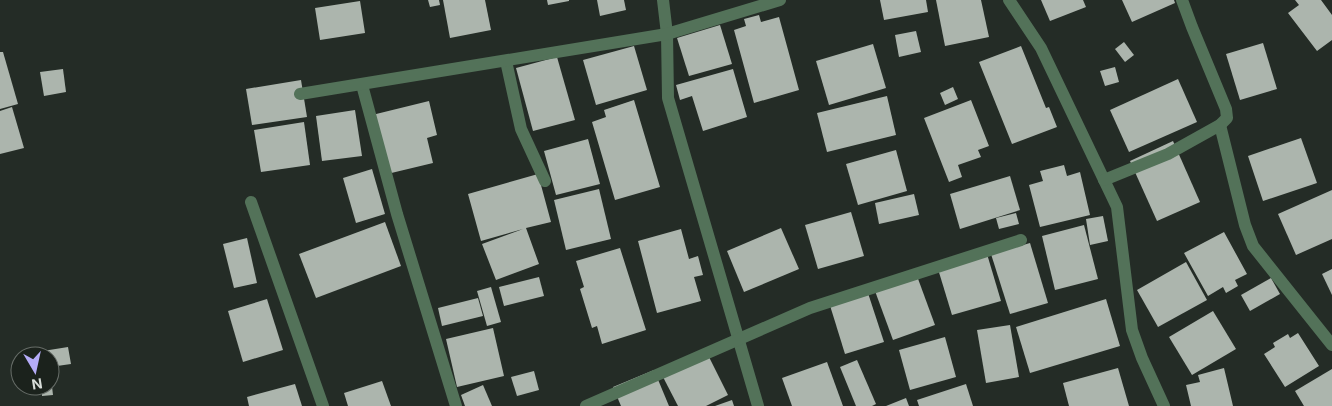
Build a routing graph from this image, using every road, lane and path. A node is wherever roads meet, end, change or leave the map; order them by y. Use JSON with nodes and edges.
{"nodes":[{"id":1,"x":663,"y":0,"type":"edge"},
{"id":2,"x":780,"y":0,"type":"edge"},
{"id":3,"x":1009,"y":0,"type":"edge"},
{"id":4,"x":1182,"y":0,"type":"edge"},
{"id":5,"x":667,"y":34,"type":"junction"},
{"id":6,"x":506,"y":61,"type":"junction"},
{"id":7,"x":362,"y":85,"type":"junction"},
{"id":8,"x":300,"y":94,"type":"dead end"},
{"id":9,"x":1220,"y":126,"type":"junction"},
{"id":10,"x":1104,"y":180,"type":"junction"},
{"id":11,"x":544,"y":181,"type":"dead end"},
{"id":12,"x":251,"y":202,"type":"dead end"},
{"id":13,"x":1021,"y":240,"type":"dead end"},
{"id":14,"x":738,"y":339,"type":"junction"},
{"id":15,"x":1332,"y":345,"type":"edge"},
{"id":16,"x":594,"y":404,"type":"edge"},
{"id":17,"x":323,"y":406,"type":"edge"},
{"id":18,"x":456,"y":406,"type":"edge"},
{"id":19,"x":758,"y":406,"type":"edge"},
{"id":20,"x":1164,"y":406,"type":"edge"}],
"edges":[{"from":1,"to":5,"type":"street"},
{"from":2,"to":5,"type":"street"},
{"from":3,"to":10,"type":"street"},
{"from":4,"to":9,"type":"street"},
{"from":5,"to":6,"type":"street"},
{"from":5,"to":14,"type":"street"},
{"from":6,"to":7,"type":"street"},
{"from":6,"to":11,"type":"street"},
{"from":7,"to":8,"type":"street"},
{"from":7,"to":18,"type":"street"},
{"from":9,"to":10,"type":"street"},
{"from":9,"to":15,"type":"street"},
{"from":10,"to":20,"type":"street"},
{"from":12,"to":17,"type":"street"},
{"from":13,"to":14,"type":"street"},
{"from":14,"to":16,"type":"street"},
{"from":14,"to":19,"type":"street"}]}
